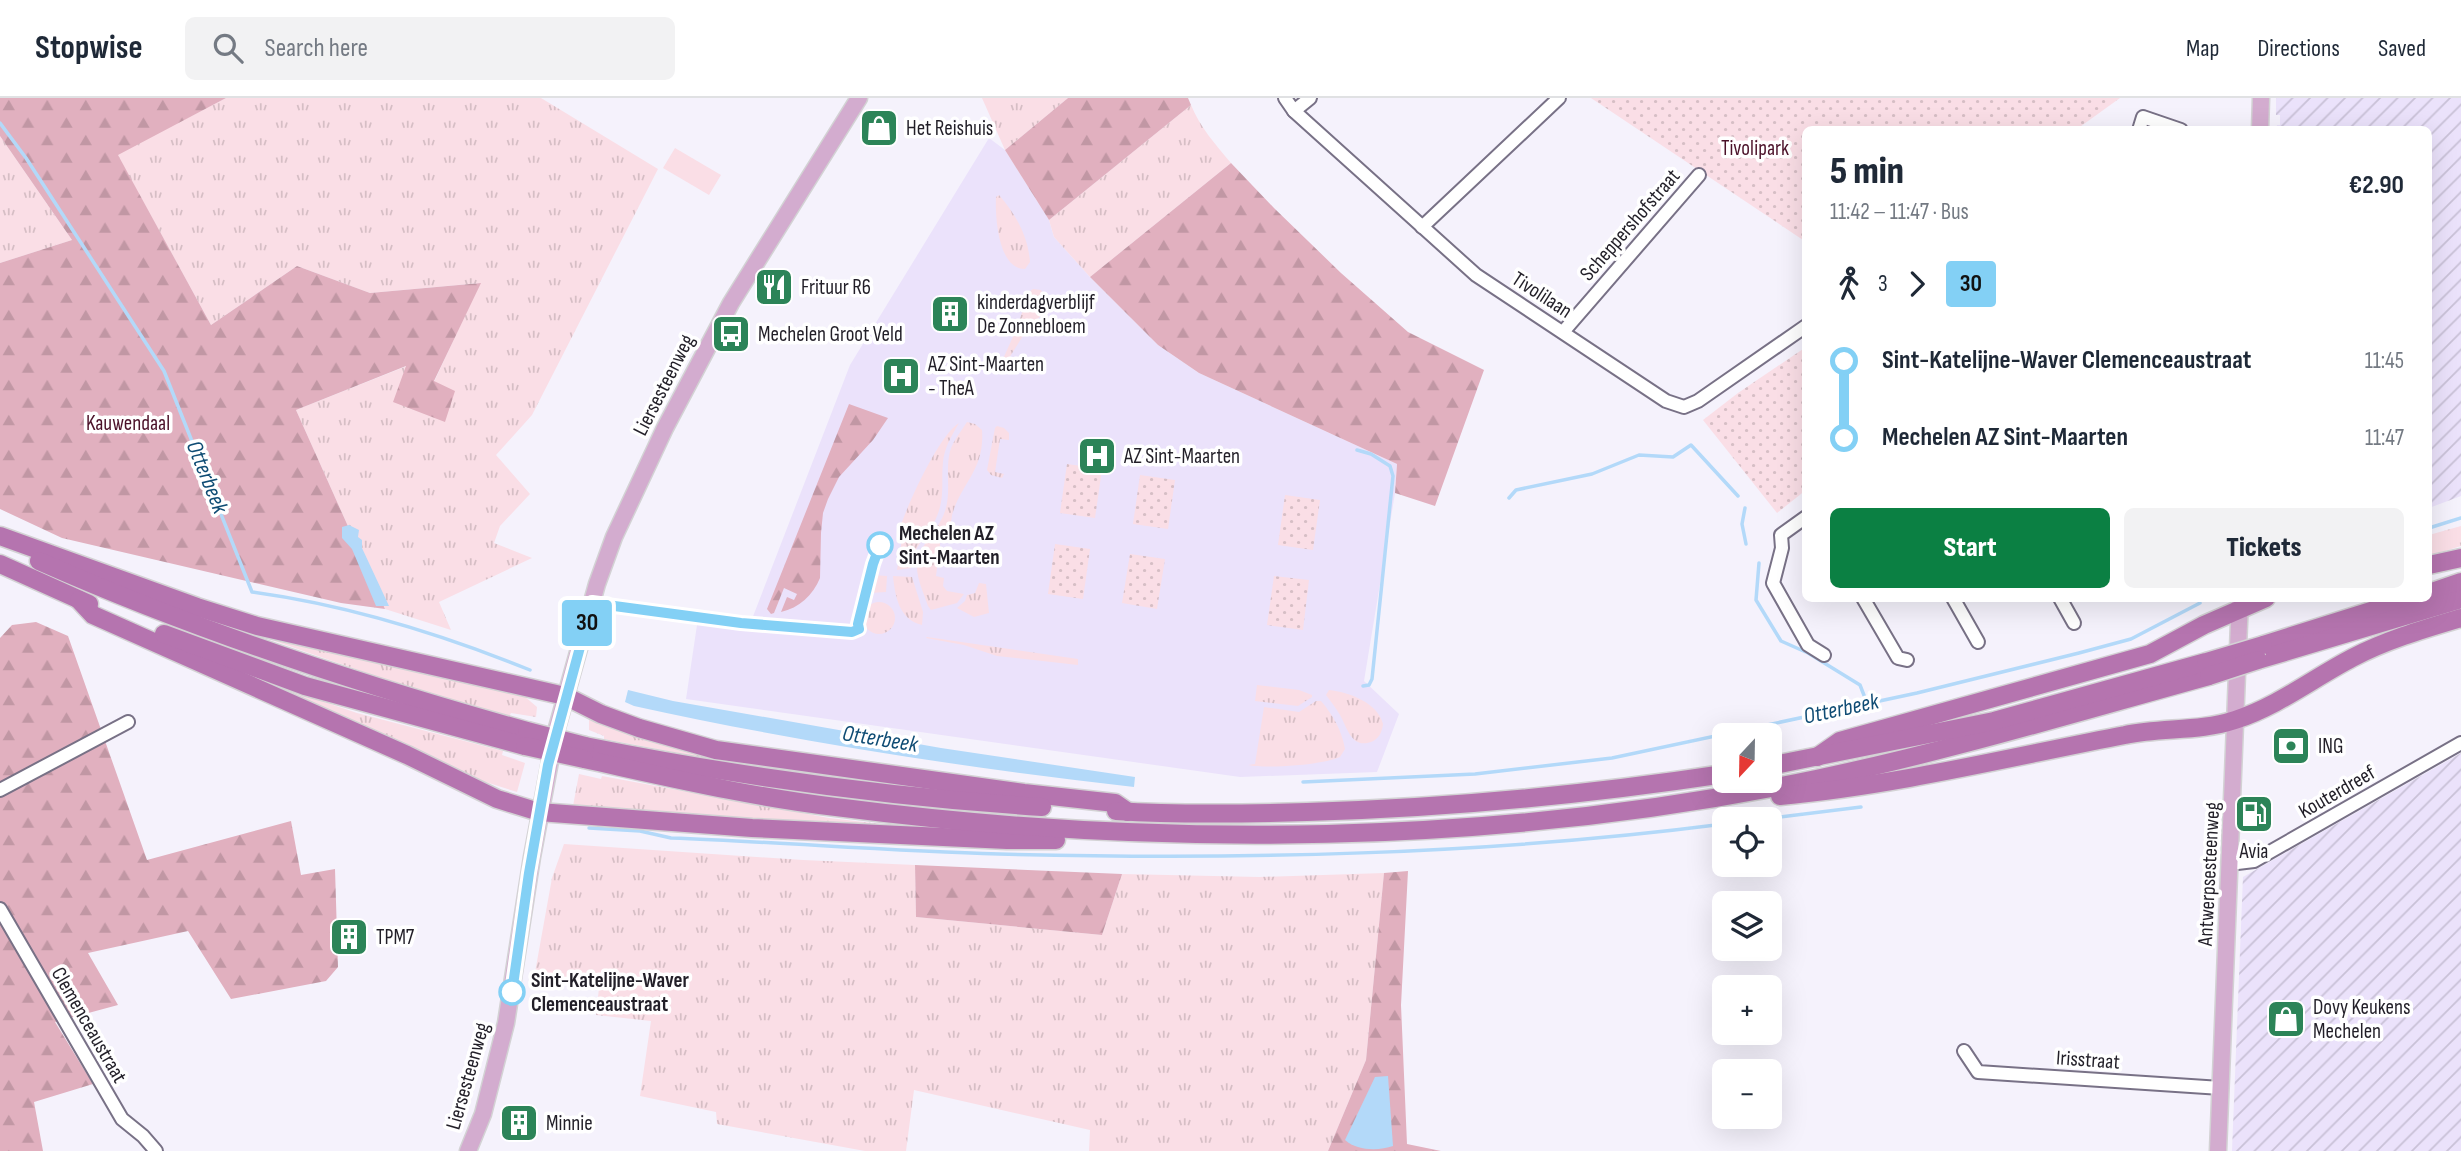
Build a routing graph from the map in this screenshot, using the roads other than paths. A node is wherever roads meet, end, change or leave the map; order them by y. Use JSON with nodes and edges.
{"nodes":[{"id":1,"x":859,"y":98,"type":"edge"},
{"id":2,"x":1285,"y":98,"type":"edge"},
{"id":3,"x":1310,"y":98,"type":"edge"},
{"id":4,"x":1559,"y":98,"type":"edge"},
{"id":5,"x":2261,"y":98,"type":"edge"},
{"id":6,"x":1294,"y":111,"type":"junction"},
{"id":7,"x":2140,"y":126,"type":"edge"},
{"id":8,"x":2169,"y":126,"type":"edge"},
{"id":9,"x":2260,"y":126,"type":"edge"},
{"id":10,"x":1699,"y":175,"type":"dead end"},
{"id":11,"x":1422,"y":227,"type":"junction"},
{"id":12,"x":1802,"y":329,"type":"edge"},
{"id":13,"x":1563,"y":332,"type":"junction"},
{"id":14,"x":1802,"y":520,"type":"edge"},
{"id":15,"x":0,"y":536,"type":"edge"},
{"id":16,"x":0,"y":544,"type":"edge"},
{"id":17,"x":2461,"y":558,"type":"edge"},
{"id":18,"x":2432,"y":564,"type":"edge"},
{"id":19,"x":0,"y":565,"type":"edge"},
{"id":20,"x":2461,"y":582,"type":"edge"},
{"id":21,"x":2432,"y":592,"type":"edge"},
{"id":22,"x":2461,"y":599,"type":"edge"},
{"id":23,"x":79,"y":600,"type":"junction"},
{"id":24,"x":1865,"y":602,"type":"edge"},
{"id":25,"x":1955,"y":602,"type":"edge"},
{"id":26,"x":2062,"y":602,"type":"edge"},
{"id":27,"x":2401,"y":602,"type":"edge"},
{"id":28,"x":2240,"y":604,"type":"edge"},
{"id":29,"x":2461,"y":618,"type":"edge"},
{"id":30,"x":2074,"y":623,"type":"dead end"},
{"id":31,"x":1978,"y":642,"type":"dead end"},
{"id":32,"x":2261,"y":653,"type":"junction"},
{"id":33,"x":1824,"y":655,"type":"dead end"},
{"id":34,"x":1907,"y":660,"type":"dead end"},
{"id":35,"x":2208,"y":669,"type":"junction"},
{"id":36,"x":565,"y":696,"type":"junction"},
{"id":37,"x":2235,"y":720,"type":"junction"},
{"id":38,"x":128,"y":722,"type":"dead end"},
{"id":39,"x":526,"y":738,"type":"junction"},
{"id":40,"x":2461,"y":743,"type":"edge"},
{"id":41,"x":584,"y":752,"type":"junction"},
{"id":42,"x":1817,"y":757,"type":"junction"},
{"id":43,"x":1782,"y":764,"type":"edge"},
{"id":44,"x":1712,"y":776,"type":"edge"},
{"id":45,"x":0,"y":790,"type":"edge"},
{"id":46,"x":1725,"y":795,"type":"junction"},
{"id":47,"x":540,"y":812,"type":"junction"},
{"id":48,"x":1128,"y":812,"type":"junction"},
{"id":49,"x":1128,"y":832,"type":"junction"},
{"id":50,"x":2230,"y":864,"type":"junction"},
{"id":51,"x":0,"y":909,"type":"edge"},
{"id":52,"x":1964,"y":1051,"type":"dead end"},
{"id":53,"x":2221,"y":1088,"type":"junction"},
{"id":54,"x":156,"y":1151,"type":"edge"},
{"id":55,"x":468,"y":1151,"type":"edge"},
{"id":56,"x":2218,"y":1151,"type":"edge"}],
"edges":[{"from":1,"to":36,"type":"main road","name":"Liersesteenweg"},
{"from":2,"to":6,"type":"street","name":"Tivolilaan"},
{"from":3,"to":6,"type":"street"},
{"from":4,"to":11,"type":"street"},
{"from":5,"to":9,"type":"main road"},
{"from":6,"to":11,"type":"street","name":"Tivolilaan"},
{"from":7,"to":8,"type":"street"},
{"from":10,"to":13,"type":"street","name":"Scheppershofstraat"},
{"from":11,"to":13,"type":"street","name":"Tivolilaan"},
{"from":12,"to":13,"type":"street","name":"Tivolilaan"},
{"from":14,"to":33,"type":"street"},
{"from":15,"to":36,"type":"highway"},
{"from":16,"to":39,"type":"highway"},
{"from":17,"to":18,"type":"highway"},
{"from":19,"to":23,"type":"highway"},
{"from":20,"to":21,"type":"highway"},
{"from":22,"to":32,"type":"highway"},
{"from":23,"to":39,"type":"highway"},
{"from":23,"to":47,"type":"highway"},
{"from":24,"to":34,"type":"street"},
{"from":25,"to":31,"type":"street"},
{"from":26,"to":30,"type":"street"},
{"from":27,"to":32,"type":"highway"},
{"from":28,"to":37,"type":"main road","name":"Antwerpsesteenweg"},
{"from":28,"to":42,"type":"highway"},
{"from":29,"to":37,"type":"highway"},
{"from":32,"to":35,"type":"highway","bridge":true},
{"from":35,"to":42,"type":"highway"},
{"from":35,"to":46,"type":"highway"},
{"from":36,"to":47,"type":"main road","name":"Liersesteenweg"},
{"from":36,"to":48,"type":"highway"},
{"from":37,"to":46,"type":"highway"},
{"from":37,"to":50,"type":"main road","name":"Antwerpsesteenweg"},
{"from":38,"to":45,"type":"street"},
{"from":39,"to":41,"type":"highway","bridge":true},
{"from":40,"to":50,"type":"street","name":"Kouterdreef"},
{"from":41,"to":48,"type":"highway"},
{"from":41,"to":49,"type":"highway"},
{"from":42,"to":43,"type":"highway"},
{"from":44,"to":48,"type":"highway"},
{"from":46,"to":49,"type":"highway"},
{"from":47,"to":49,"type":"highway"},
{"from":47,"to":55,"type":"main road","name":"Liersesteenweg"},
{"from":50,"to":53,"type":"main road","name":"Antwerpsesteenweg"},
{"from":51,"to":54,"type":"street","name":"Clemenceaustraat"},
{"from":52,"to":53,"type":"street","name":"Irisstraat"},
{"from":53,"to":56,"type":"main road","name":"Antwerpsesteenweg"}]}
